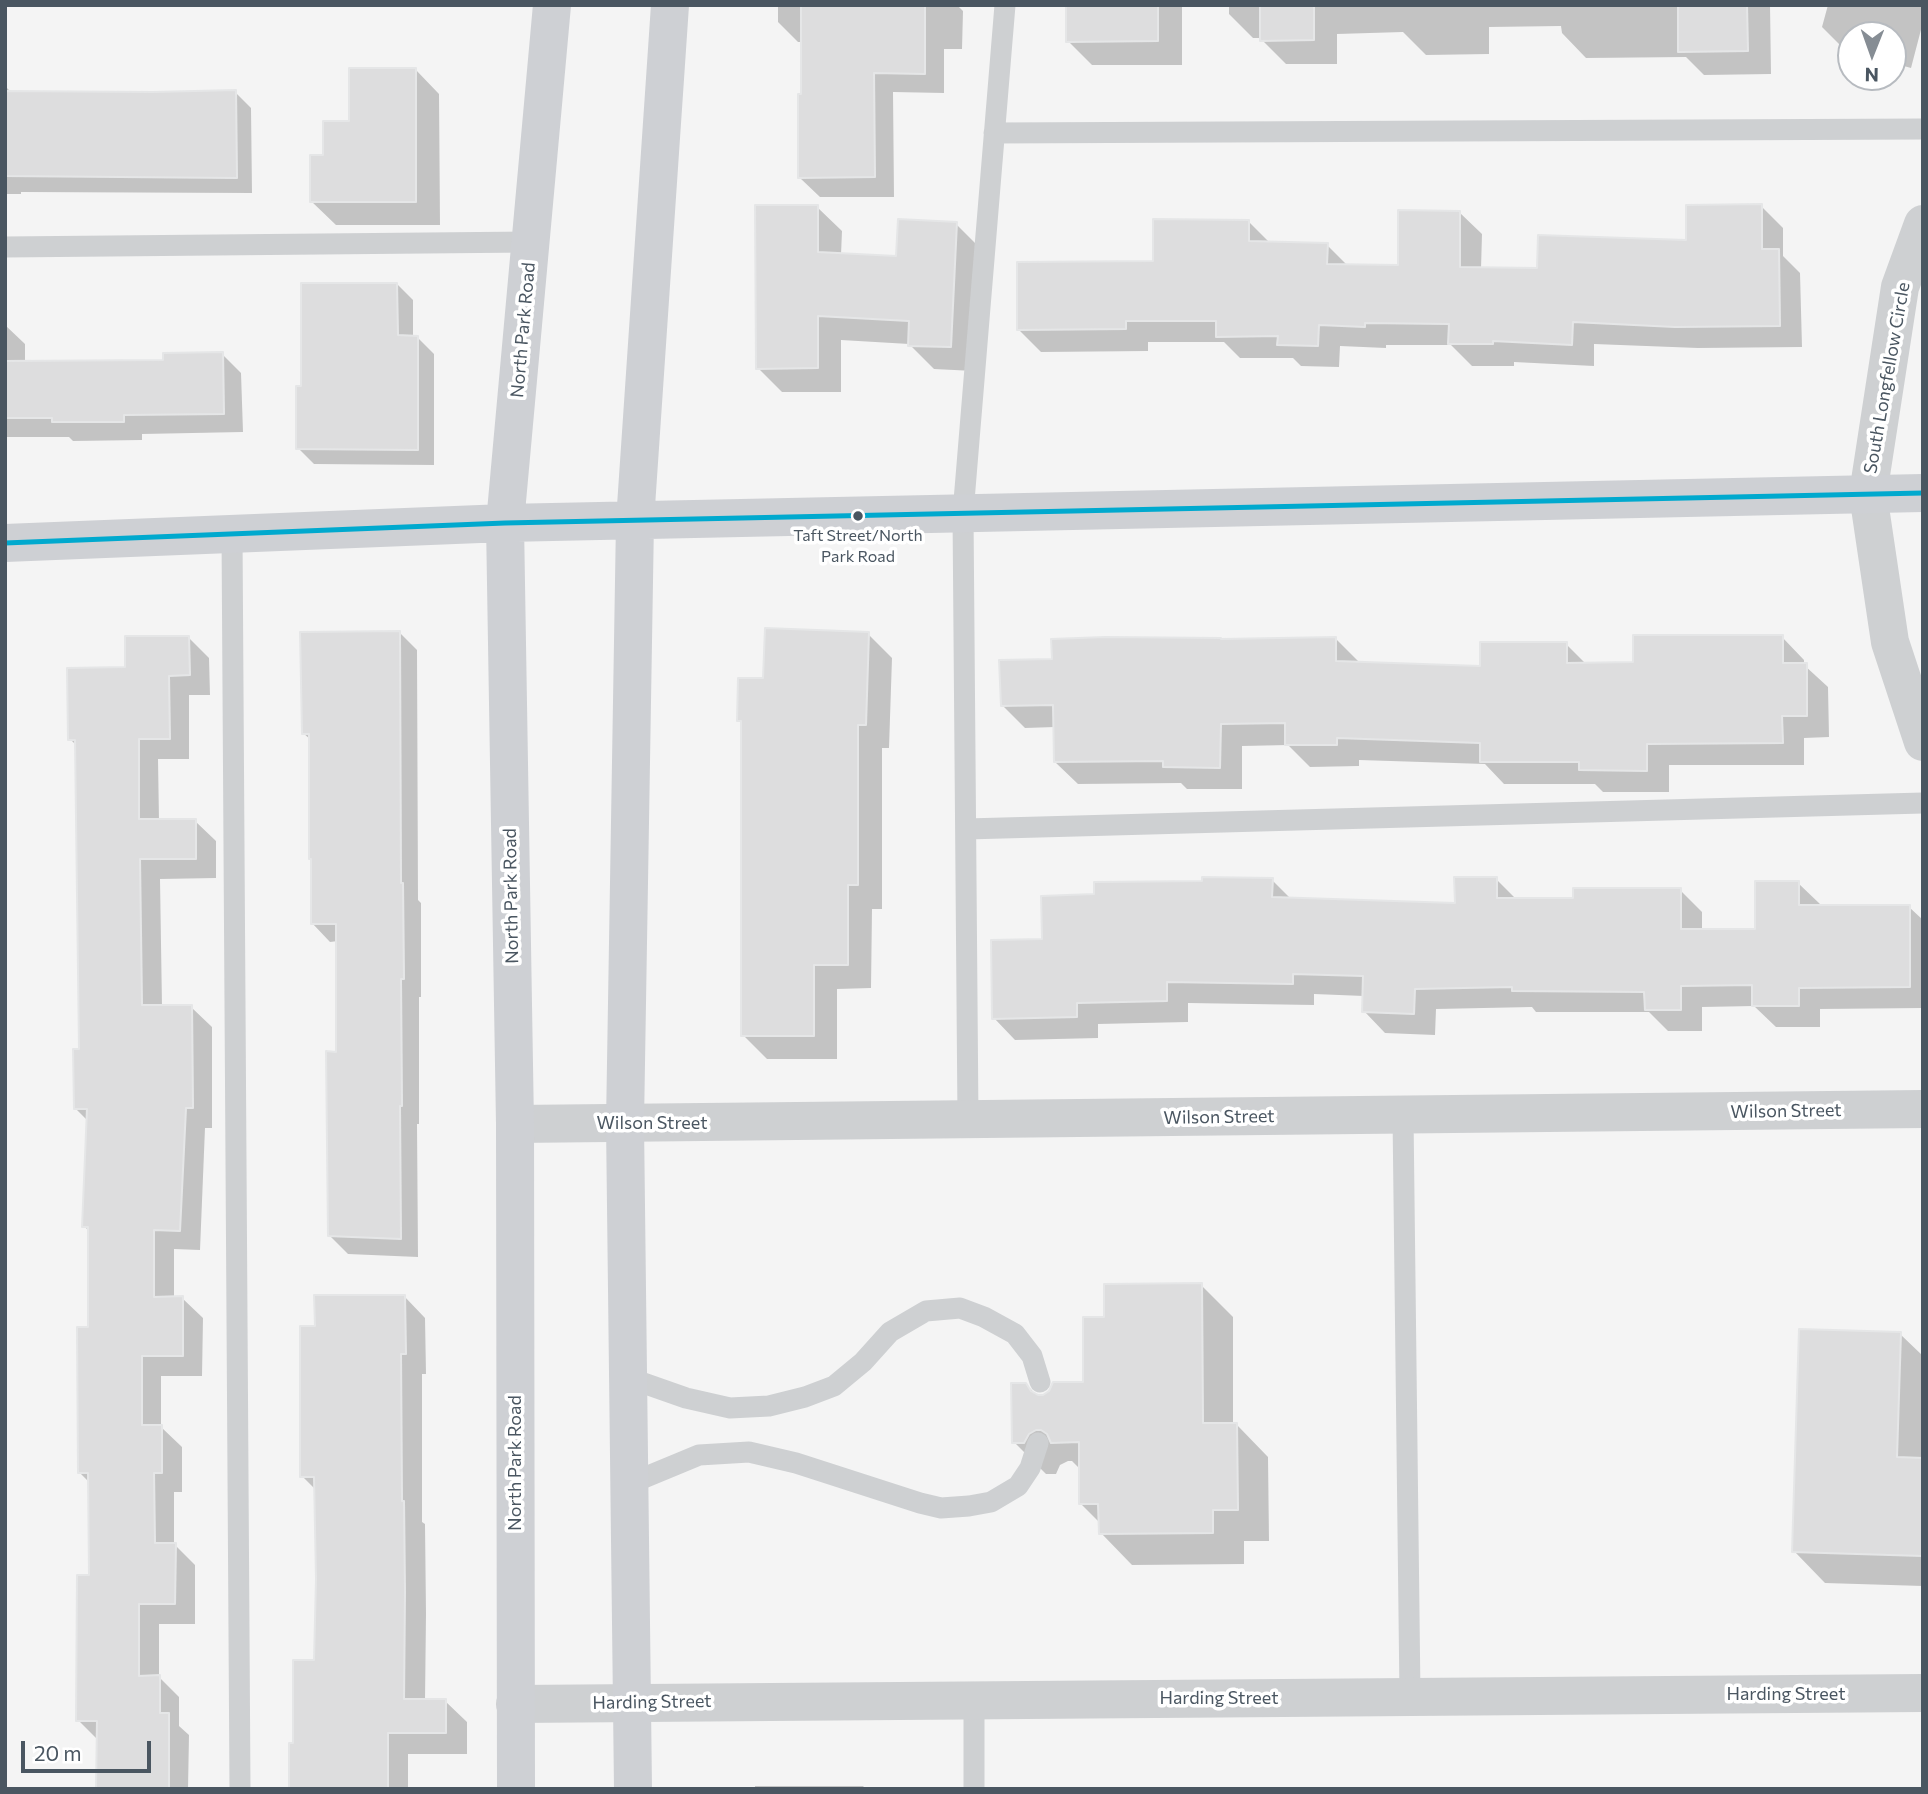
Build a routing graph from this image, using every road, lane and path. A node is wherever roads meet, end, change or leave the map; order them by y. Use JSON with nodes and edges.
{"nodes":[{"id":1,"x":552,"y":5,"type":"edge"},
{"id":2,"x":670,"y":5,"type":"edge"},
{"id":3,"x":1005,"y":5,"type":"edge"},
{"id":4,"x":1923,"y":129,"type":"edge"},
{"id":5,"x":995,"y":133,"type":"junction"},
{"id":6,"x":1923,"y":223,"type":"edge"},
{"id":7,"x":531,"y":242,"type":"junction"},
{"id":8,"x":5,"y":247,"type":"edge"},
{"id":9,"x":1923,"y":493,"type":"edge"},
{"id":10,"x":1868,"y":494,"type":"junction"},
{"id":11,"x":963,"y":513,"type":"junction"},
{"id":12,"x":635,"y":521,"type":"junction"},
{"id":13,"x":505,"y":523,"type":"junction"},
{"id":14,"x":232,"y":534,"type":"junction"},
{"id":15,"x":5,"y":542,"type":"edge"},
{"id":16,"x":1923,"y":742,"type":"edge"},
{"id":17,"x":1923,"y":803,"type":"edge"},
{"id":18,"x":966,"y":829,"type":"junction"},
{"id":19,"x":1923,"y":1109,"type":"edge"},
{"id":20,"x":1402,"y":1115,"type":"junction"},
{"id":21,"x":968,"y":1120,"type":"junction"},
{"id":22,"x":625,"y":1123,"type":"junction"},
{"id":23,"x":515,"y":1124,"type":"junction"},
{"id":24,"x":629,"y":1378,"type":"junction"},
{"id":25,"x":1040,"y":1382,"type":"dead end"},
{"id":26,"x":1038,"y":1443,"type":"dead end"},
{"id":27,"x":629,"y":1484,"type":"junction"},
{"id":28,"x":1923,"y":1693,"type":"edge"},
{"id":29,"x":1410,"y":1696,"type":"junction"},
{"id":30,"x":974,"y":1699,"type":"junction"},
{"id":31,"x":632,"y":1702,"type":"junction"},
{"id":32,"x":515,"y":1704,"type":"junction"},
{"id":33,"x":240,"y":1789,"type":"edge"},
{"id":34,"x":516,"y":1789,"type":"edge"},
{"id":35,"x":633,"y":1789,"type":"edge"},
{"id":36,"x":974,"y":1789,"type":"edge"}],
"edges":[{"from":1,"to":7,"type":"street","name":"North Park Road"},
{"from":2,"to":12,"type":"street"},
{"from":3,"to":5,"type":"lane"},
{"from":4,"to":5,"type":"lane"},
{"from":5,"to":11,"type":"lane"},
{"from":6,"to":10,"type":"street","name":"South Longfellow Circle"},
{"from":7,"to":8,"type":"lane"},
{"from":7,"to":13,"type":"street","name":"North Park Road"},
{"from":9,"to":10,"type":"street"},
{"from":10,"to":11,"type":"street"},
{"from":10,"to":16,"type":"street","name":"South Longfellow Circle"},
{"from":11,"to":12,"type":"street"},
{"from":11,"to":18,"type":"lane"},
{"from":12,"to":13,"type":"street"},
{"from":12,"to":22,"type":"street"},
{"from":13,"to":14,"type":"street"},
{"from":13,"to":23,"type":"street","name":"North Park Road"},
{"from":14,"to":15,"type":"street"},
{"from":14,"to":33,"type":"lane"},
{"from":17,"to":18,"type":"lane"},
{"from":18,"to":21,"type":"lane"},
{"from":19,"to":20,"type":"street","name":"Wilson Street"},
{"from":20,"to":21,"type":"street","name":"Wilson Street"},
{"from":20,"to":29,"type":"lane"},
{"from":21,"to":22,"type":"street","name":"Wilson Street"},
{"from":22,"to":23,"type":"street","name":"Wilson Street"},
{"from":22,"to":24,"type":"street"},
{"from":23,"to":32,"type":"street","name":"North Park Road"},
{"from":24,"to":25,"type":"lane"},
{"from":24,"to":27,"type":"street"},
{"from":26,"to":27,"type":"lane"},
{"from":27,"to":31,"type":"street"},
{"from":28,"to":29,"type":"street","name":"Harding Street"},
{"from":29,"to":30,"type":"street","name":"Harding Street"},
{"from":30,"to":31,"type":"street","name":"Harding Street"},
{"from":30,"to":36,"type":"lane"},
{"from":31,"to":32,"type":"street","name":"Harding Street"},
{"from":31,"to":35,"type":"street"},
{"from":32,"to":34,"type":"street","name":"North Park Road"}]}
